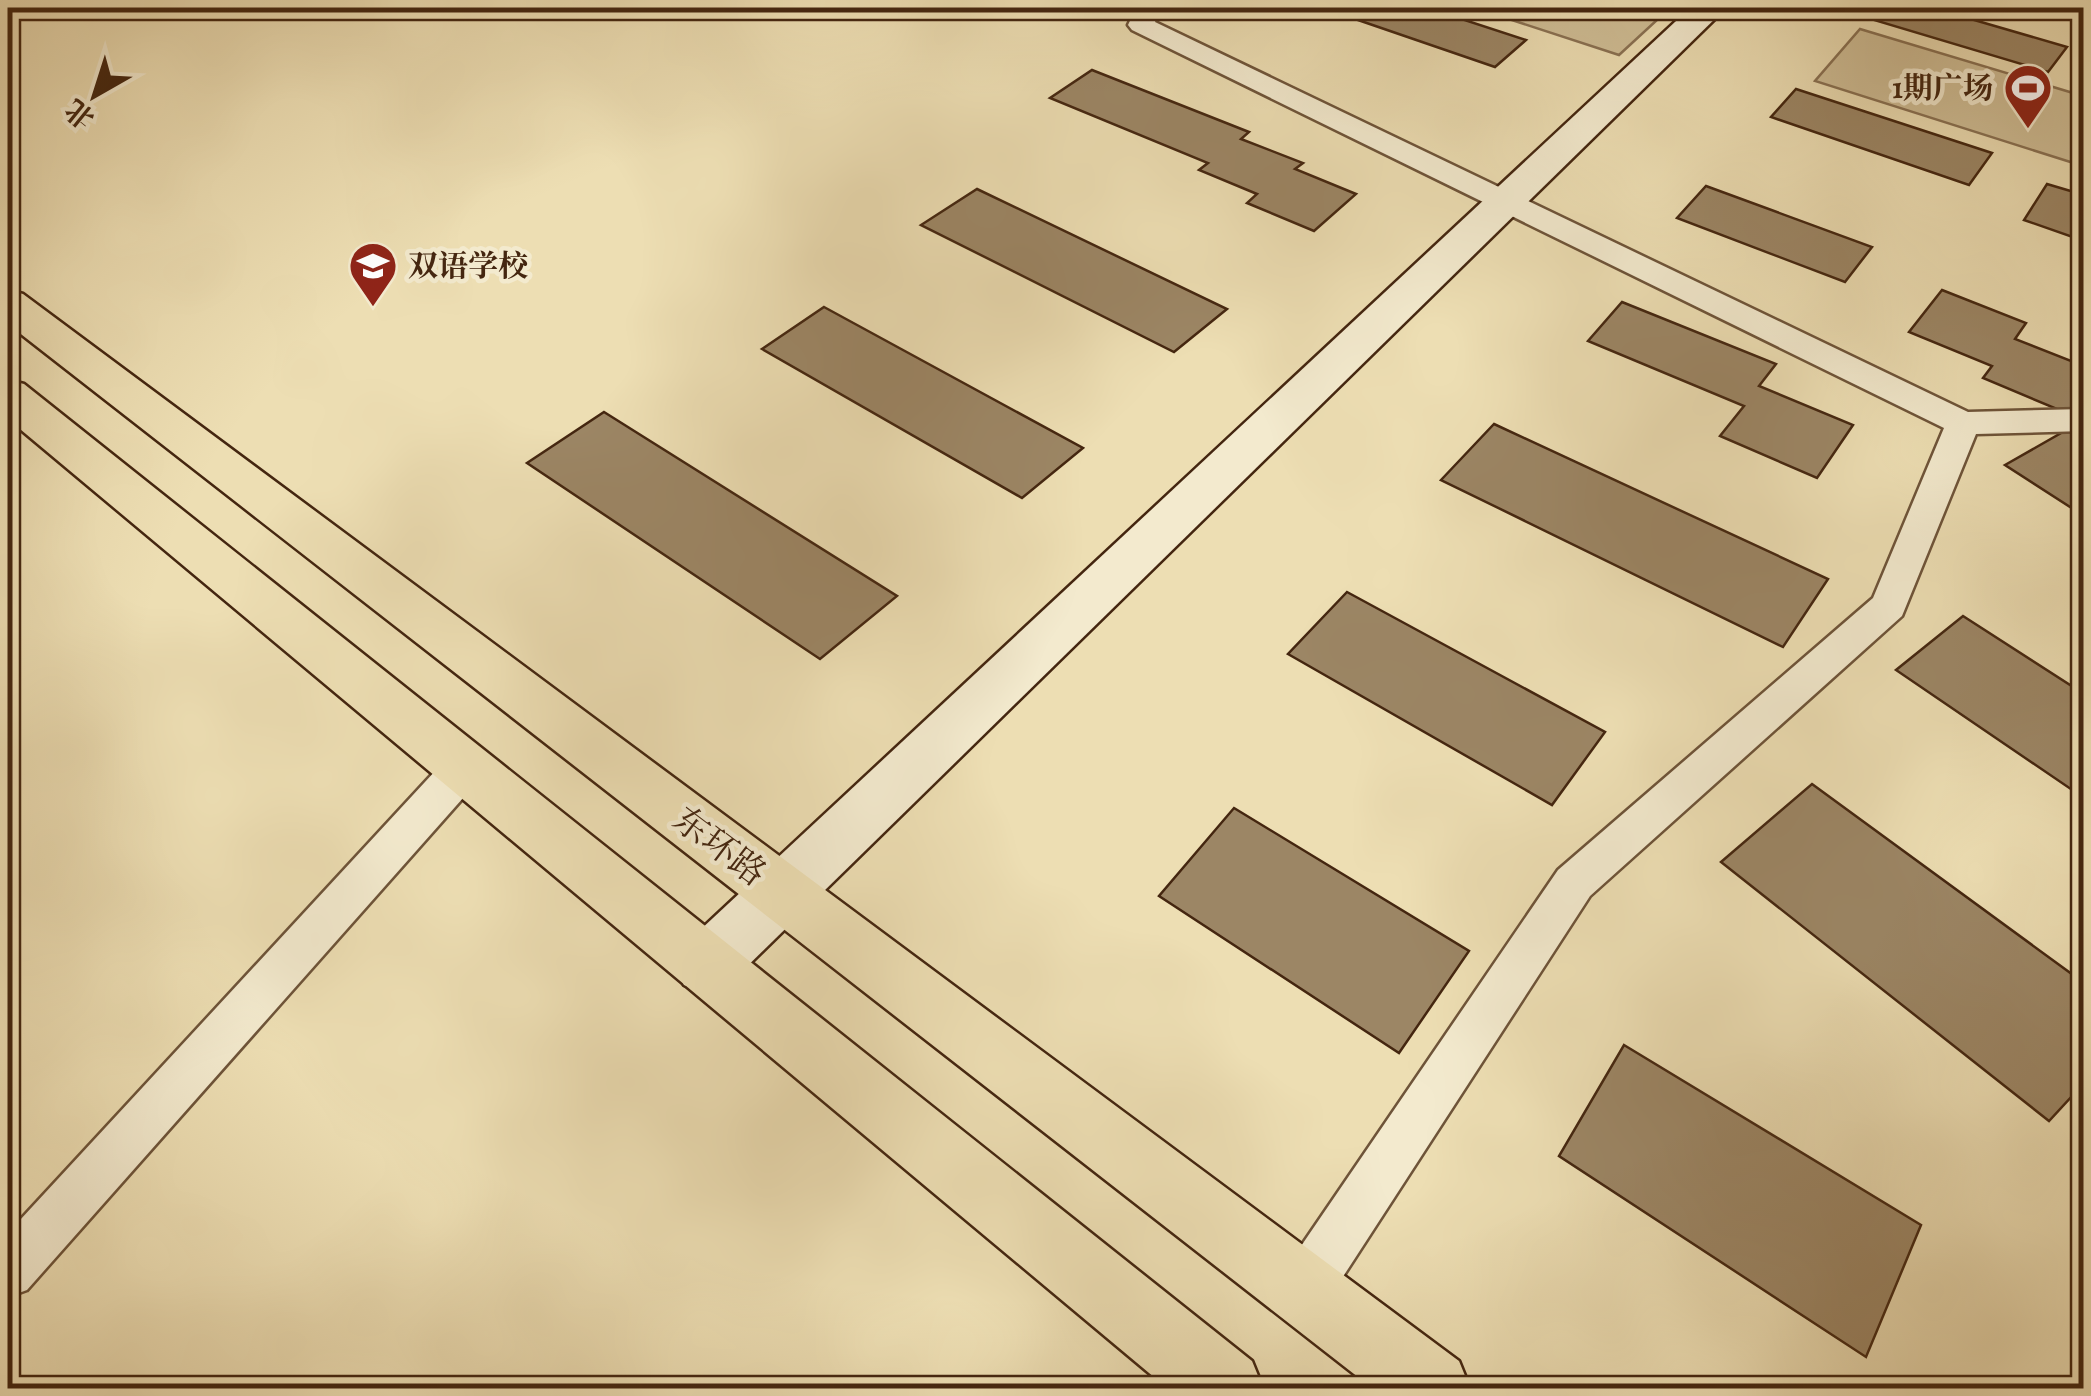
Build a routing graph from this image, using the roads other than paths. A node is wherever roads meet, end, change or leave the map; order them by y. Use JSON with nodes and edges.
{"nodes":[{"id":1,"x":1148,"y":8,"type":"edge"},
{"id":2,"x":1710,"y":8,"type":"edge"},
{"id":3,"x":1509,"y":199,"type":"junction"},
{"id":4,"x":8,"y":303,"type":"edge"},
{"id":5,"x":8,"y":395,"type":"edge"},
{"id":6,"x":2084,"y":420,"type":"edge"},
{"id":7,"x":1963,"y":423,"type":"junction"},
{"id":8,"x":464,"y":768,"type":"junction"},
{"id":9,"x":782,"y":893,"type":"junction"},
{"id":10,"x":706,"y":965,"type":"junction"},
{"id":11,"x":8,"y":1270,"type":"edge"},
{"id":12,"x":1303,"y":1290,"type":"junction"},
{"id":13,"x":1224,"y":1388,"type":"edge"},
{"id":14,"x":1432,"y":1388,"type":"edge"}],
"edges":[{"from":1,"to":3,"type":"street"},
{"from":2,"to":3,"type":"street"},
{"from":3,"to":7,"type":"street"},
{"from":3,"to":9,"type":"street"},
{"from":4,"to":9,"type":"main road","name":"东环路"},
{"from":5,"to":8,"type":"main road"},
{"from":6,"to":7,"type":"street"},
{"from":7,"to":12,"type":"street"},
{"from":8,"to":10,"type":"main road"},
{"from":8,"to":11,"type":"street"},
{"from":9,"to":10,"type":"street"},
{"from":9,"to":12,"type":"main road","name":"东环路"},
{"from":10,"to":13,"type":"main road"},
{"from":12,"to":14,"type":"main road","name":"东环路"}]}
